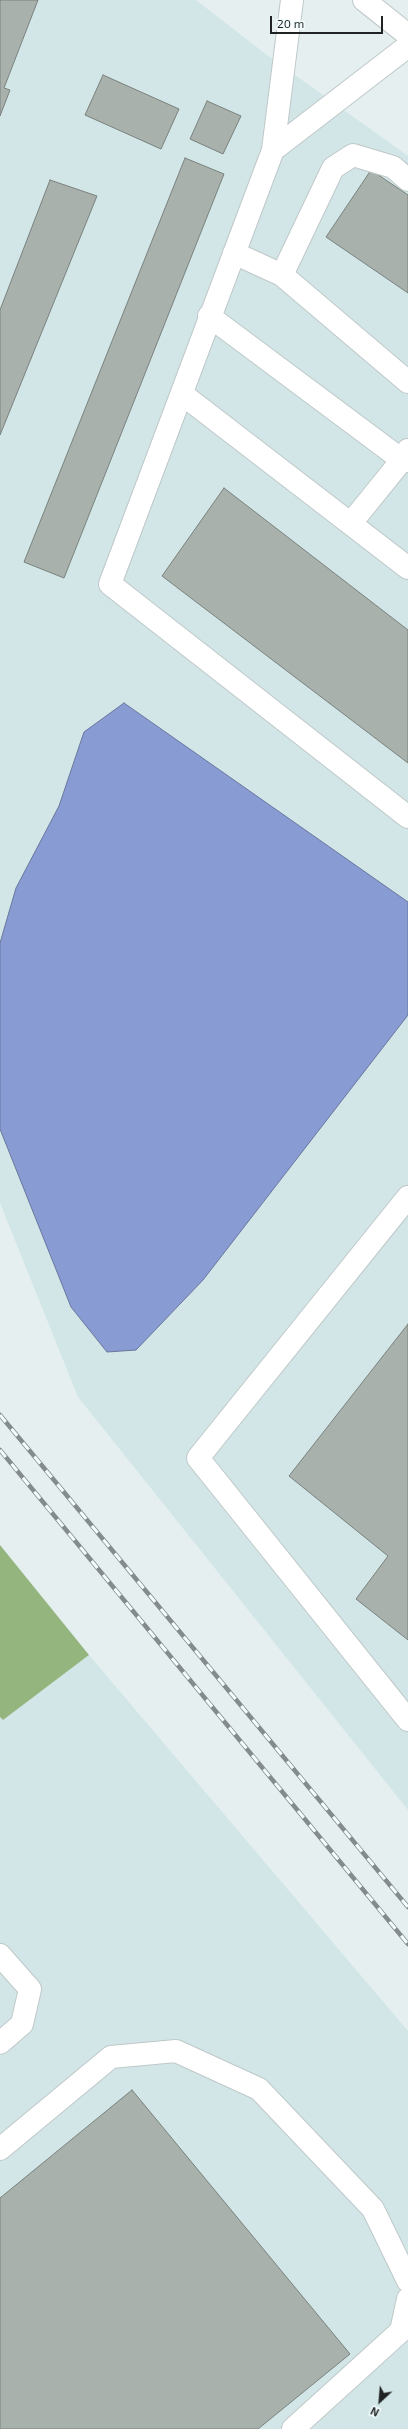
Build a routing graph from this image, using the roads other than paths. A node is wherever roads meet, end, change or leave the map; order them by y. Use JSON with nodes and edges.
{"nodes":[{"id":1,"x":292,"y":0,"type":"edge"},
{"id":2,"x":364,"y":0,"type":"edge"},
{"id":3,"x":408,"y":35,"type":"edge"},
{"id":4,"x":408,"y":46,"type":"edge"},
{"id":5,"x":273,"y":150,"type":"junction"},
{"id":6,"x":408,"y":180,"type":"edge"},
{"id":7,"x":234,"y":253,"type":"junction"},
{"id":8,"x":282,"y":275,"type":"junction"},
{"id":9,"x":209,"y":316,"type":"junction"},
{"id":10,"x":408,"y":382,"type":"edge"},
{"id":11,"x":182,"y":394,"type":"junction"},
{"id":12,"x":406,"y":457,"type":"edge"},
{"id":13,"x":351,"y":524,"type":"junction"},
{"id":14,"x":408,"y":568,"type":"edge"},
{"id":15,"x":408,"y":816,"type":"edge"},
{"id":16,"x":408,"y":1197,"type":"edge"},
{"id":17,"x":408,"y":1720,"type":"edge"},
{"id":18,"x":0,"y":1954,"type":"edge"},
{"id":19,"x":0,"y":2042,"type":"edge"},
{"id":20,"x":0,"y":2149,"type":"edge"},
{"id":21,"x":408,"y":2281,"type":"edge"},
{"id":22,"x":408,"y":2299,"type":"edge"},
{"id":23,"x":293,"y":2429,"type":"edge"}],
"edges":[{"from":1,"to":5,"type":"main road"},
{"from":2,"to":3,"type":"main road"},
{"from":4,"to":5,"type":"main road"},
{"from":5,"to":7,"type":"main road"},
{"from":6,"to":8,"type":"main road"},
{"from":7,"to":8,"type":"main road"},
{"from":7,"to":9,"type":"main road"},
{"from":8,"to":10,"type":"main road"},
{"from":9,"to":11,"type":"main road"},
{"from":9,"to":12,"type":"main road"},
{"from":11,"to":13,"type":"main road"},
{"from":11,"to":15,"type":"main road"},
{"from":12,"to":13,"type":"main road"},
{"from":13,"to":14,"type":"main road"},
{"from":16,"to":17,"type":"main road"},
{"from":18,"to":19,"type":"main road"},
{"from":20,"to":21,"type":"main road"},
{"from":22,"to":23,"type":"main road"}]}
